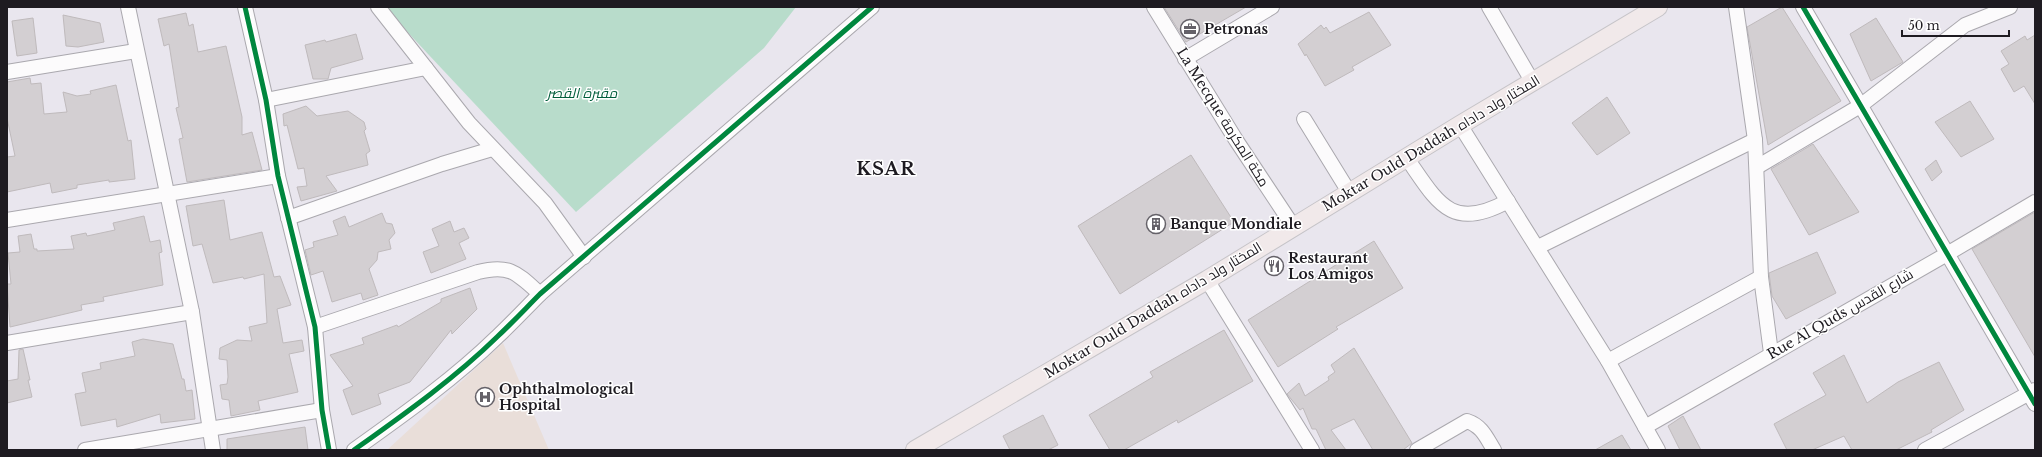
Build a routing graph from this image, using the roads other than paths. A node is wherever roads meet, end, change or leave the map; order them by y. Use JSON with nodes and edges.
{"nodes":[{"id":1,"x":128,"y":7,"type":"edge"},
{"id":2,"x":245,"y":7,"type":"edge"},
{"id":3,"x":378,"y":7,"type":"edge"},
{"id":4,"x":872,"y":7,"type":"edge"},
{"id":5,"x":1154,"y":7,"type":"edge"},
{"id":6,"x":1272,"y":7,"type":"edge"},
{"id":7,"x":1489,"y":7,"type":"edge"},
{"id":8,"x":1658,"y":7,"type":"edge"},
{"id":9,"x":1736,"y":7,"type":"edge"},
{"id":10,"x":1803,"y":7,"type":"edge"},
{"id":11,"x":2010,"y":7,"type":"edge"},
{"id":12,"x":136,"y":51,"type":"junction"},
{"id":13,"x":1185,"y":59,"type":"junction"},
{"id":14,"x":426,"y":68,"type":"junction"},
{"id":15,"x":7,"y":72,"type":"edge"},
{"id":16,"x":1532,"y":81,"type":"junction"},
{"id":17,"x":266,"y":100,"type":"junction"},
{"id":18,"x":1860,"y":106,"type":"junction"},
{"id":19,"x":1304,"y":119,"type":"dead end"},
{"id":20,"x":1460,"y":125,"type":"junction"},
{"id":21,"x":1755,"y":140,"type":"junction"},
{"id":22,"x":492,"y":149,"type":"junction"},
{"id":23,"x":1406,"y":157,"type":"junction"},
{"id":24,"x":1757,"y":167,"type":"junction"},
{"id":25,"x":278,"y":176,"type":"junction"},
{"id":26,"x":1349,"y":192,"type":"junction"},
{"id":27,"x":167,"y":194,"type":"junction"},
{"id":28,"x":1508,"y":201,"type":"junction"},
{"id":29,"x":2035,"y":202,"type":"edge"},
{"id":30,"x":288,"y":218,"type":"junction"},
{"id":31,"x":7,"y":220,"type":"edge"},
{"id":32,"x":1293,"y":226,"type":"junction"},
{"id":33,"x":1538,"y":247,"type":"junction"},
{"id":34,"x":1947,"y":254,"type":"junction"},
{"id":35,"x":584,"y":257,"type":"junction"},
{"id":36,"x":1761,"y":277,"type":"junction"},
{"id":37,"x":1207,"y":280,"type":"junction"},
{"id":38,"x":540,"y":294,"type":"junction"},
{"id":39,"x":192,"y":312,"type":"junction"},
{"id":40,"x":315,"y":327,"type":"junction"},
{"id":41,"x":7,"y":343,"type":"edge"},
{"id":42,"x":1772,"y":354,"type":"junction"},
{"id":43,"x":1608,"y":361,"type":"junction"},
{"id":44,"x":2033,"y":396,"type":"edge"},
{"id":45,"x":322,"y":410,"type":"junction"},
{"id":46,"x":1645,"y":426,"type":"junction"},
{"id":47,"x":210,"y":430,"type":"junction"},
{"id":48,"x":922,"y":448,"type":"edge"},
{"id":49,"x":85,"y":450,"type":"edge"},
{"id":50,"x":213,"y":450,"type":"edge"},
{"id":51,"x":329,"y":450,"type":"edge"},
{"id":52,"x":354,"y":450,"type":"edge"},
{"id":53,"x":1312,"y":450,"type":"edge"},
{"id":54,"x":1417,"y":450,"type":"edge"},
{"id":55,"x":1494,"y":450,"type":"edge"},
{"id":56,"x":1658,"y":450,"type":"edge"},
{"id":57,"x":1925,"y":450,"type":"edge"}],
"edges":[{"from":1,"to":12,"type":"street"},
{"from":2,"to":17,"type":"street"},
{"from":3,"to":14,"type":"street"},
{"from":4,"to":35,"type":"street"},
{"from":5,"to":13,"type":"street","name":"La Mecque مكة المكرمة"},
{"from":6,"to":13,"type":"street"},
{"from":7,"to":16,"type":"street"},
{"from":8,"to":16,"type":"main road","name":"Moktar Ould Daddah المختار ولد داداه"},
{"from":9,"to":21,"type":"street"},
{"from":10,"to":18,"type":"street"},
{"from":11,"to":18,"type":"street"},
{"from":12,"to":15,"type":"street"},
{"from":12,"to":27,"type":"street"},
{"from":13,"to":32,"type":"street","name":"La Mecque مكة المكرمة"},
{"from":14,"to":17,"type":"street"},
{"from":14,"to":22,"type":"street"},
{"from":16,"to":20,"type":"main road","name":"Moktar Ould Daddah المختار ولد داداه"},
{"from":17,"to":25,"type":"street"},
{"from":18,"to":24,"type":"street"},
{"from":18,"to":34,"type":"street"},
{"from":19,"to":26,"type":"street"},
{"from":20,"to":23,"type":"main road","name":"Moktar Ould Daddah المختار ولد داداه"},
{"from":20,"to":28,"type":"street"},
{"from":21,"to":24,"type":"street"},
{"from":21,"to":33,"type":"street"},
{"from":22,"to":30,"type":"street"},
{"from":22,"to":35,"type":"street"},
{"from":23,"to":26,"type":"main road","name":"Moktar Ould Daddah المختار ولد داداه"},
{"from":23,"to":28,"type":"street"},
{"from":24,"to":36,"type":"street"},
{"from":25,"to":27,"type":"street"},
{"from":25,"to":30,"type":"street"},
{"from":26,"to":32,"type":"main road","name":"Moktar Ould Daddah المختار ولد داداه"},
{"from":27,"to":31,"type":"street"},
{"from":27,"to":39,"type":"street"},
{"from":28,"to":33,"type":"street"},
{"from":29,"to":34,"type":"street","name":"Rue Al Quds شارع القدس"},
{"from":30,"to":40,"type":"street"},
{"from":32,"to":37,"type":"main road","name":"Moktar Ould Daddah المختار ولد داداه"},
{"from":33,"to":43,"type":"street"},
{"from":34,"to":42,"type":"street","name":"Rue Al Quds شارع القدس"},
{"from":34,"to":44,"type":"street"},
{"from":35,"to":38,"type":"street"},
{"from":36,"to":42,"type":"street"},
{"from":36,"to":43,"type":"street"},
{"from":37,"to":48,"type":"main road","name":"Moktar Ould Daddah المختار ولد داداه"},
{"from":37,"to":53,"type":"street"},
{"from":38,"to":40,"type":"street"},
{"from":38,"to":52,"type":"street"},
{"from":39,"to":41,"type":"street"},
{"from":39,"to":47,"type":"street"},
{"from":40,"to":45,"type":"street"},
{"from":42,"to":46,"type":"street","name":"Rue Al Quds شارع القدس"},
{"from":43,"to":46,"type":"street"},
{"from":44,"to":57,"type":"street"},
{"from":45,"to":47,"type":"street"},
{"from":45,"to":51,"type":"street"},
{"from":46,"to":56,"type":"street"},
{"from":47,"to":49,"type":"street"},
{"from":47,"to":50,"type":"street"},
{"from":54,"to":55,"type":"street"}]}
